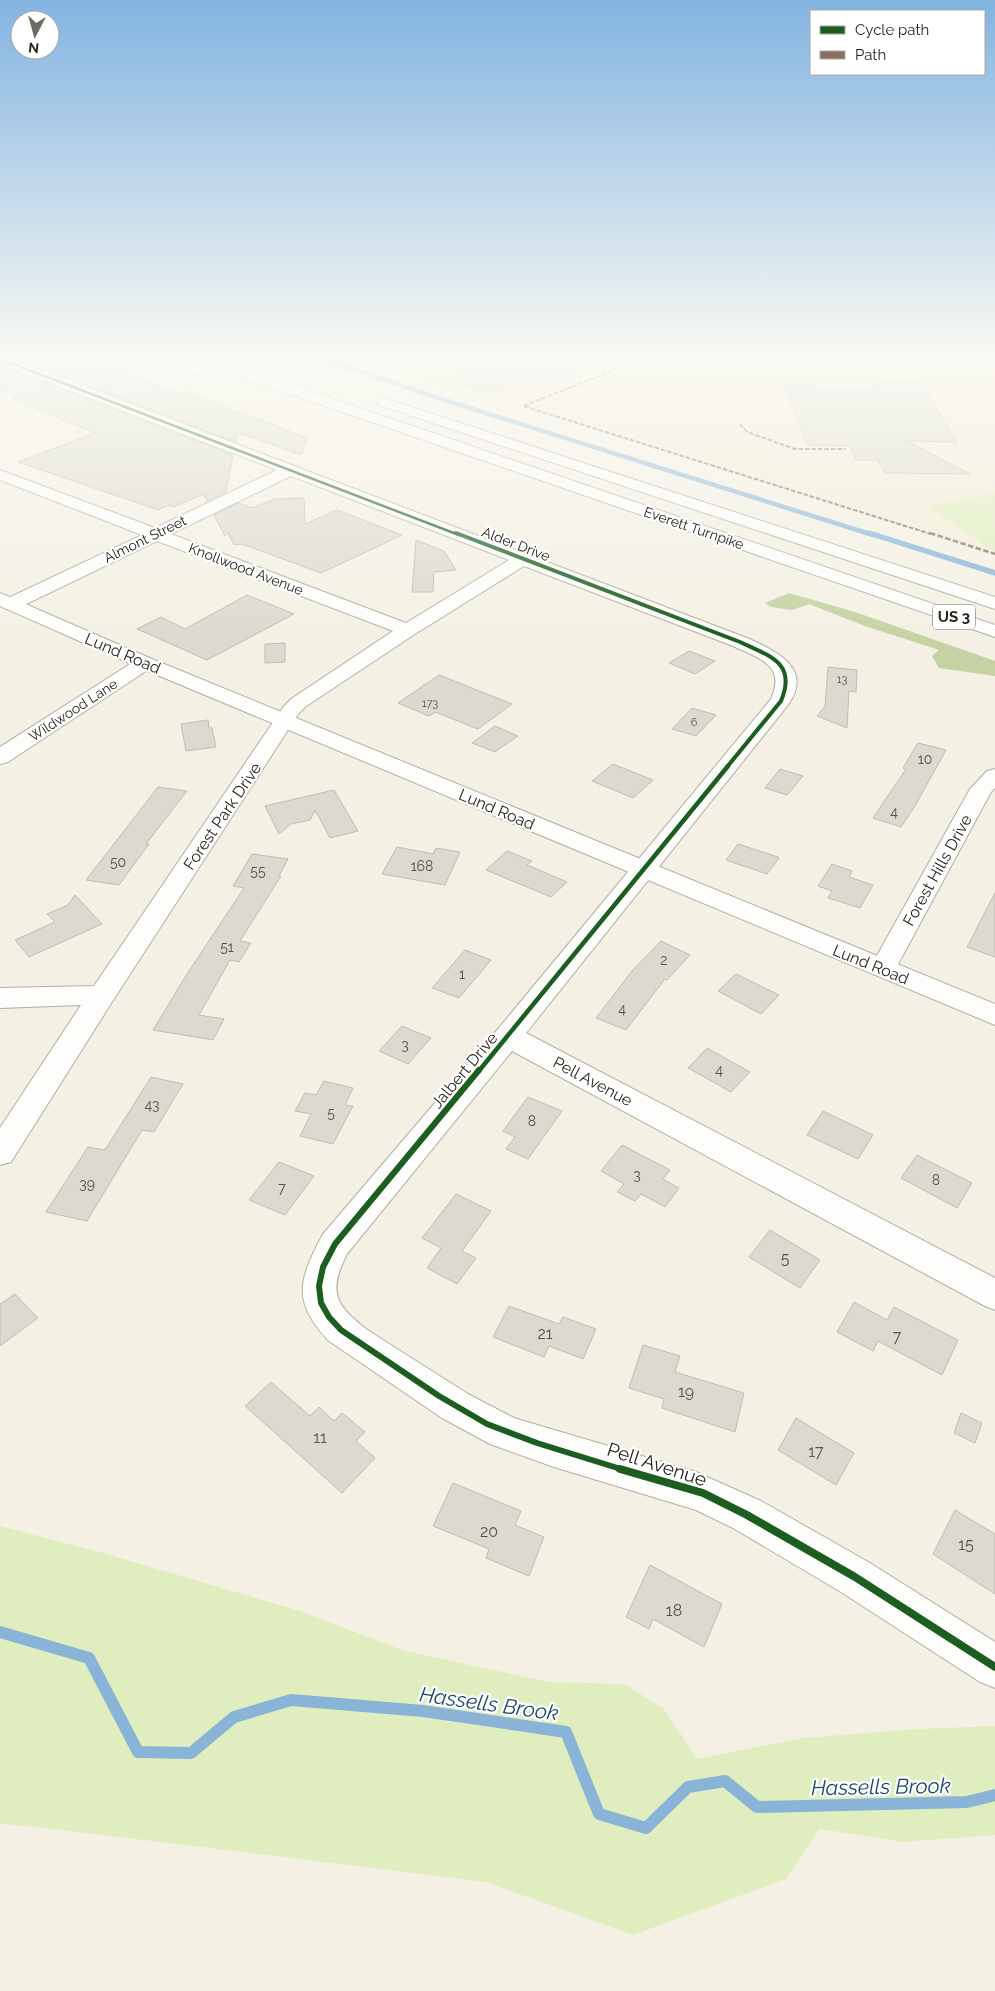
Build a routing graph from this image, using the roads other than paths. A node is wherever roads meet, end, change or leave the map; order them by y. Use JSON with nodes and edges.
{"nodes":[{"id":1,"x":235,"y":449,"type":"edge"},
{"id":2,"x":439,"y":449,"type":"edge"},
{"id":3,"x":463,"y":449,"type":"edge"},
{"id":4,"x":527,"y":449,"type":"edge"},
{"id":5,"x":290,"y":470,"type":"junction"},
{"id":6,"x":0,"y":475,"type":"edge"},
{"id":7,"x":155,"y":535,"type":"junction"},
{"id":8,"x":523,"y":559,"type":"junction"},
{"id":9,"x":4,"y":604,"type":"edge"},
{"id":10,"x":913,"y":604,"type":"junction"},
{"id":11,"x":995,"y":604,"type":"edge"},
{"id":12,"x":408,"y":630,"type":"junction"},
{"id":13,"x":995,"y":632,"type":"edge"},
{"id":14,"x":145,"y":662,"type":"junction"},
{"id":15,"x":284,"y":720,"type":"junction"},
{"id":16,"x":0,"y":757,"type":"edge"},
{"id":17,"x":995,"y":776,"type":"edge"},
{"id":18,"x":643,"y":870,"type":"junction"},
{"id":19,"x":883,"y":968,"type":"junction"},
{"id":20,"x":102,"y":994,"type":"junction"},
{"id":21,"x":0,"y":998,"type":"edge"},
{"id":22,"x":995,"y":1015,"type":"edge"},
{"id":23,"x":508,"y":1036,"type":"junction"},
{"id":24,"x":0,"y":1153,"type":"edge"},
{"id":25,"x":319,"y":1292,"type":"joint"},
{"id":26,"x":995,"y":1295,"type":"edge"},
{"id":27,"x":995,"y":1667,"type":"edge"}],
"edges":[{"from":1,"to":5,"type":"main road","name":"Alder Drive"},
{"from":2,"to":10,"type":"main road"},
{"from":3,"to":10,"type":"main road","name":"Everett Turnpike","number":"US 3"},
{"from":4,"to":11,"type":"main road","name":"Everett Turnpike","number":"US 3"},
{"from":5,"to":7,"type":"main road","name":"Almont Street"},
{"from":5,"to":8,"type":"main road","name":"Alder Drive"},
{"from":6,"to":7,"type":"main road","name":"Knollwood Avenue"},
{"from":7,"to":9,"type":"main road","name":"Almont Street"},
{"from":7,"to":12,"type":"main road","name":"Knollwood Avenue"},
{"from":8,"to":12,"type":"main road","name":"Forest Park Drive"},
{"from":8,"to":18,"type":"main road","name":"Alder Drive"},
{"from":9,"to":14,"type":"main road","name":"Lund Road"},
{"from":10,"to":13,"type":"main road","name":"Everett Turnpike","number":"US 3"},
{"from":12,"to":15,"type":"main road","name":"Forest Park Drive"},
{"from":14,"to":15,"type":"main road","name":"Lund Road"},
{"from":14,"to":16,"type":"main road","name":"Wildwood Lane"},
{"from":15,"to":18,"type":"main road","name":"Lund Road"},
{"from":15,"to":20,"type":"main road","name":"Forest Park Drive"},
{"from":17,"to":19,"type":"main road","name":"Forest Hills Drive"},
{"from":18,"to":19,"type":"main road","name":"Lund Road"},
{"from":18,"to":23,"type":"main road","name":"Jalbert Drive"},
{"from":19,"to":22,"type":"main road","name":"Lund Road"},
{"from":20,"to":21,"type":"main road"},
{"from":20,"to":24,"type":"main road","name":"Forest Park Drive"},
{"from":23,"to":25,"type":"main road","name":"Jalbert Drive"},
{"from":23,"to":26,"type":"main road","name":"Pell Avenue"},
{"from":25,"to":27,"type":"main road","name":"Pell Avenue"}]}
